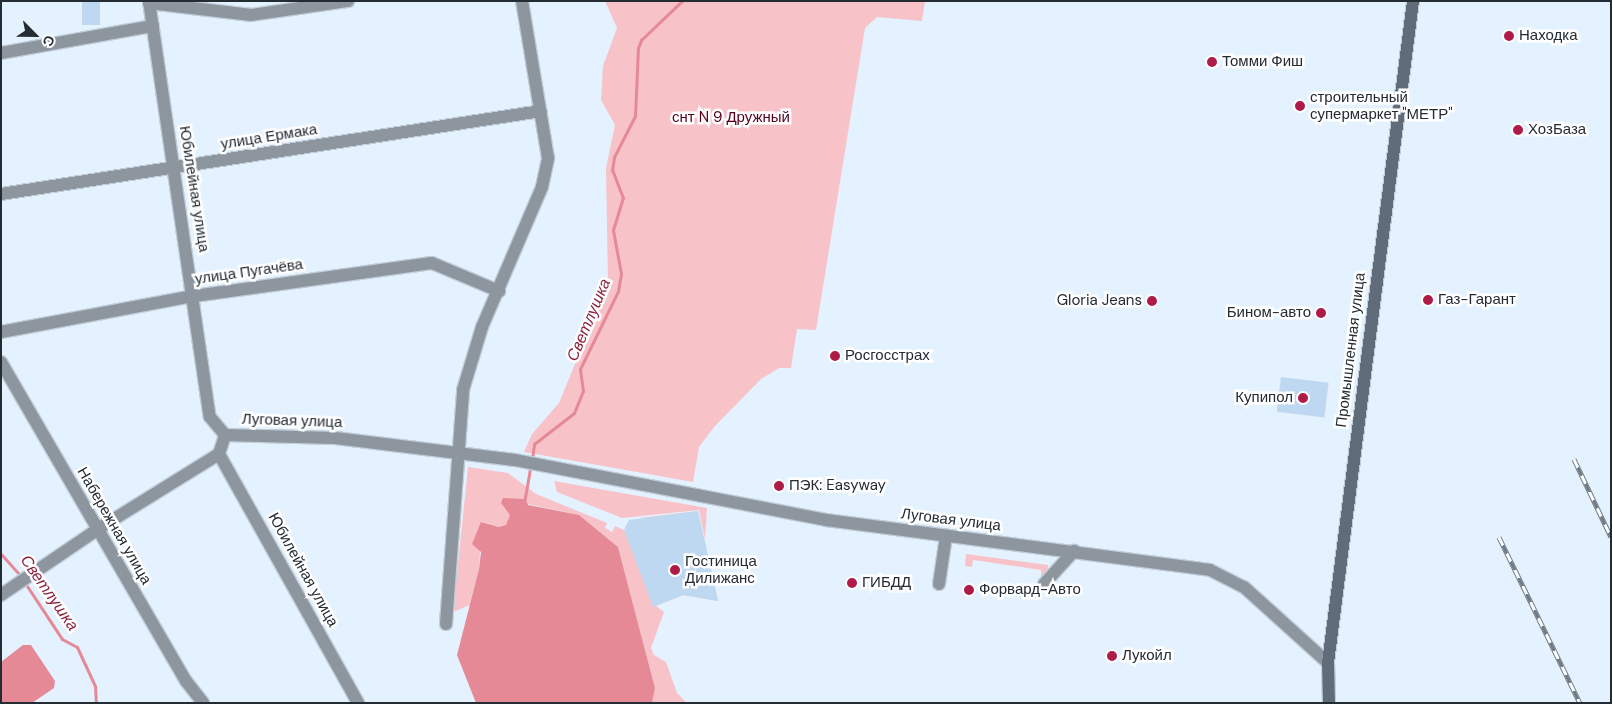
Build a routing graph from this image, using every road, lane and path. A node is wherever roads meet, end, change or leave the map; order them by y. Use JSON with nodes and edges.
{"nodes":[{"id":1,"x":348,"y":1,"type":"edge"},
{"id":2,"x":522,"y":1,"type":"edge"},
{"id":3,"x":1413,"y":1,"type":"edge"},
{"id":4,"x":149,"y":2,"type":"edge"},
{"id":5,"x":153,"y":26,"type":"junction"},
{"id":6,"x":1,"y":53,"type":"edge"},
{"id":7,"x":541,"y":111,"type":"junction"},
{"id":8,"x":175,"y":168,"type":"junction"},
{"id":9,"x":1,"y":194,"type":"edge"},
{"id":10,"x":499,"y":291,"type":"junction"},
{"id":11,"x":194,"y":296,"type":"junction"},
{"id":12,"x":1,"y":332,"type":"edge"},
{"id":13,"x":1,"y":362,"type":"edge"},
{"id":14,"x":225,"y":435,"type":"junction"},
{"id":15,"x":461,"y":452,"type":"junction"},
{"id":16,"x":219,"y":454,"type":"junction"},
{"id":17,"x":98,"y":528,"type":"junction"},
{"id":18,"x":946,"y":536,"type":"junction"},
{"id":19,"x":1074,"y":551,"type":"junction"},
{"id":20,"x":939,"y":584,"type":"dead end"},
{"id":21,"x":1044,"y":584,"type":"dead end"},
{"id":22,"x":1,"y":595,"type":"edge"},
{"id":23,"x":446,"y":624,"type":"dead end"},
{"id":24,"x":1328,"y":663,"type":"junction"},
{"id":25,"x":204,"y":703,"type":"edge"},
{"id":26,"x":358,"y":703,"type":"edge"},
{"id":27,"x":1329,"y":703,"type":"edge"}],
"edges":[{"from":1,"to":4,"type":"street"},
{"from":2,"to":7,"type":"street"},
{"from":3,"to":24,"type":"main road","name":"Промышленная улица"},
{"from":4,"to":5,"type":"street","name":"Юбилейная улица"},
{"from":5,"to":6,"type":"street"},
{"from":5,"to":8,"type":"street","name":"Юбилейная улица"},
{"from":7,"to":8,"type":"street","name":"улица Ермака"},
{"from":7,"to":10,"type":"street"},
{"from":8,"to":9,"type":"street","name":"улица Ермака"},
{"from":8,"to":11,"type":"street","name":"Юбилейная улица"},
{"from":10,"to":11,"type":"street","name":"улица Пугачёва"},
{"from":10,"to":15,"type":"street"},
{"from":11,"to":12,"type":"street","name":"улица Пугачёва"},
{"from":11,"to":14,"type":"street","name":"Юбилейная улица"},
{"from":13,"to":17,"type":"street","name":"Набережная улица"},
{"from":14,"to":15,"type":"street","name":"Луговая улица"},
{"from":14,"to":16,"type":"street","name":"Луговая улица"},
{"from":15,"to":18,"type":"street","name":"Луговая улица"},
{"from":15,"to":23,"type":"street"},
{"from":16,"to":17,"type":"street"},
{"from":16,"to":26,"type":"street","name":"Юбилейная улица"},
{"from":17,"to":22,"type":"street"},
{"from":17,"to":25,"type":"street","name":"Набережная улица"},
{"from":18,"to":19,"type":"street","name":"Луговая улица"},
{"from":18,"to":20,"type":"street"},
{"from":19,"to":21,"type":"street"},
{"from":19,"to":24,"type":"street","name":"Луговая улица"},
{"from":24,"to":27,"type":"main road","name":"Промышленная улица"}]}
